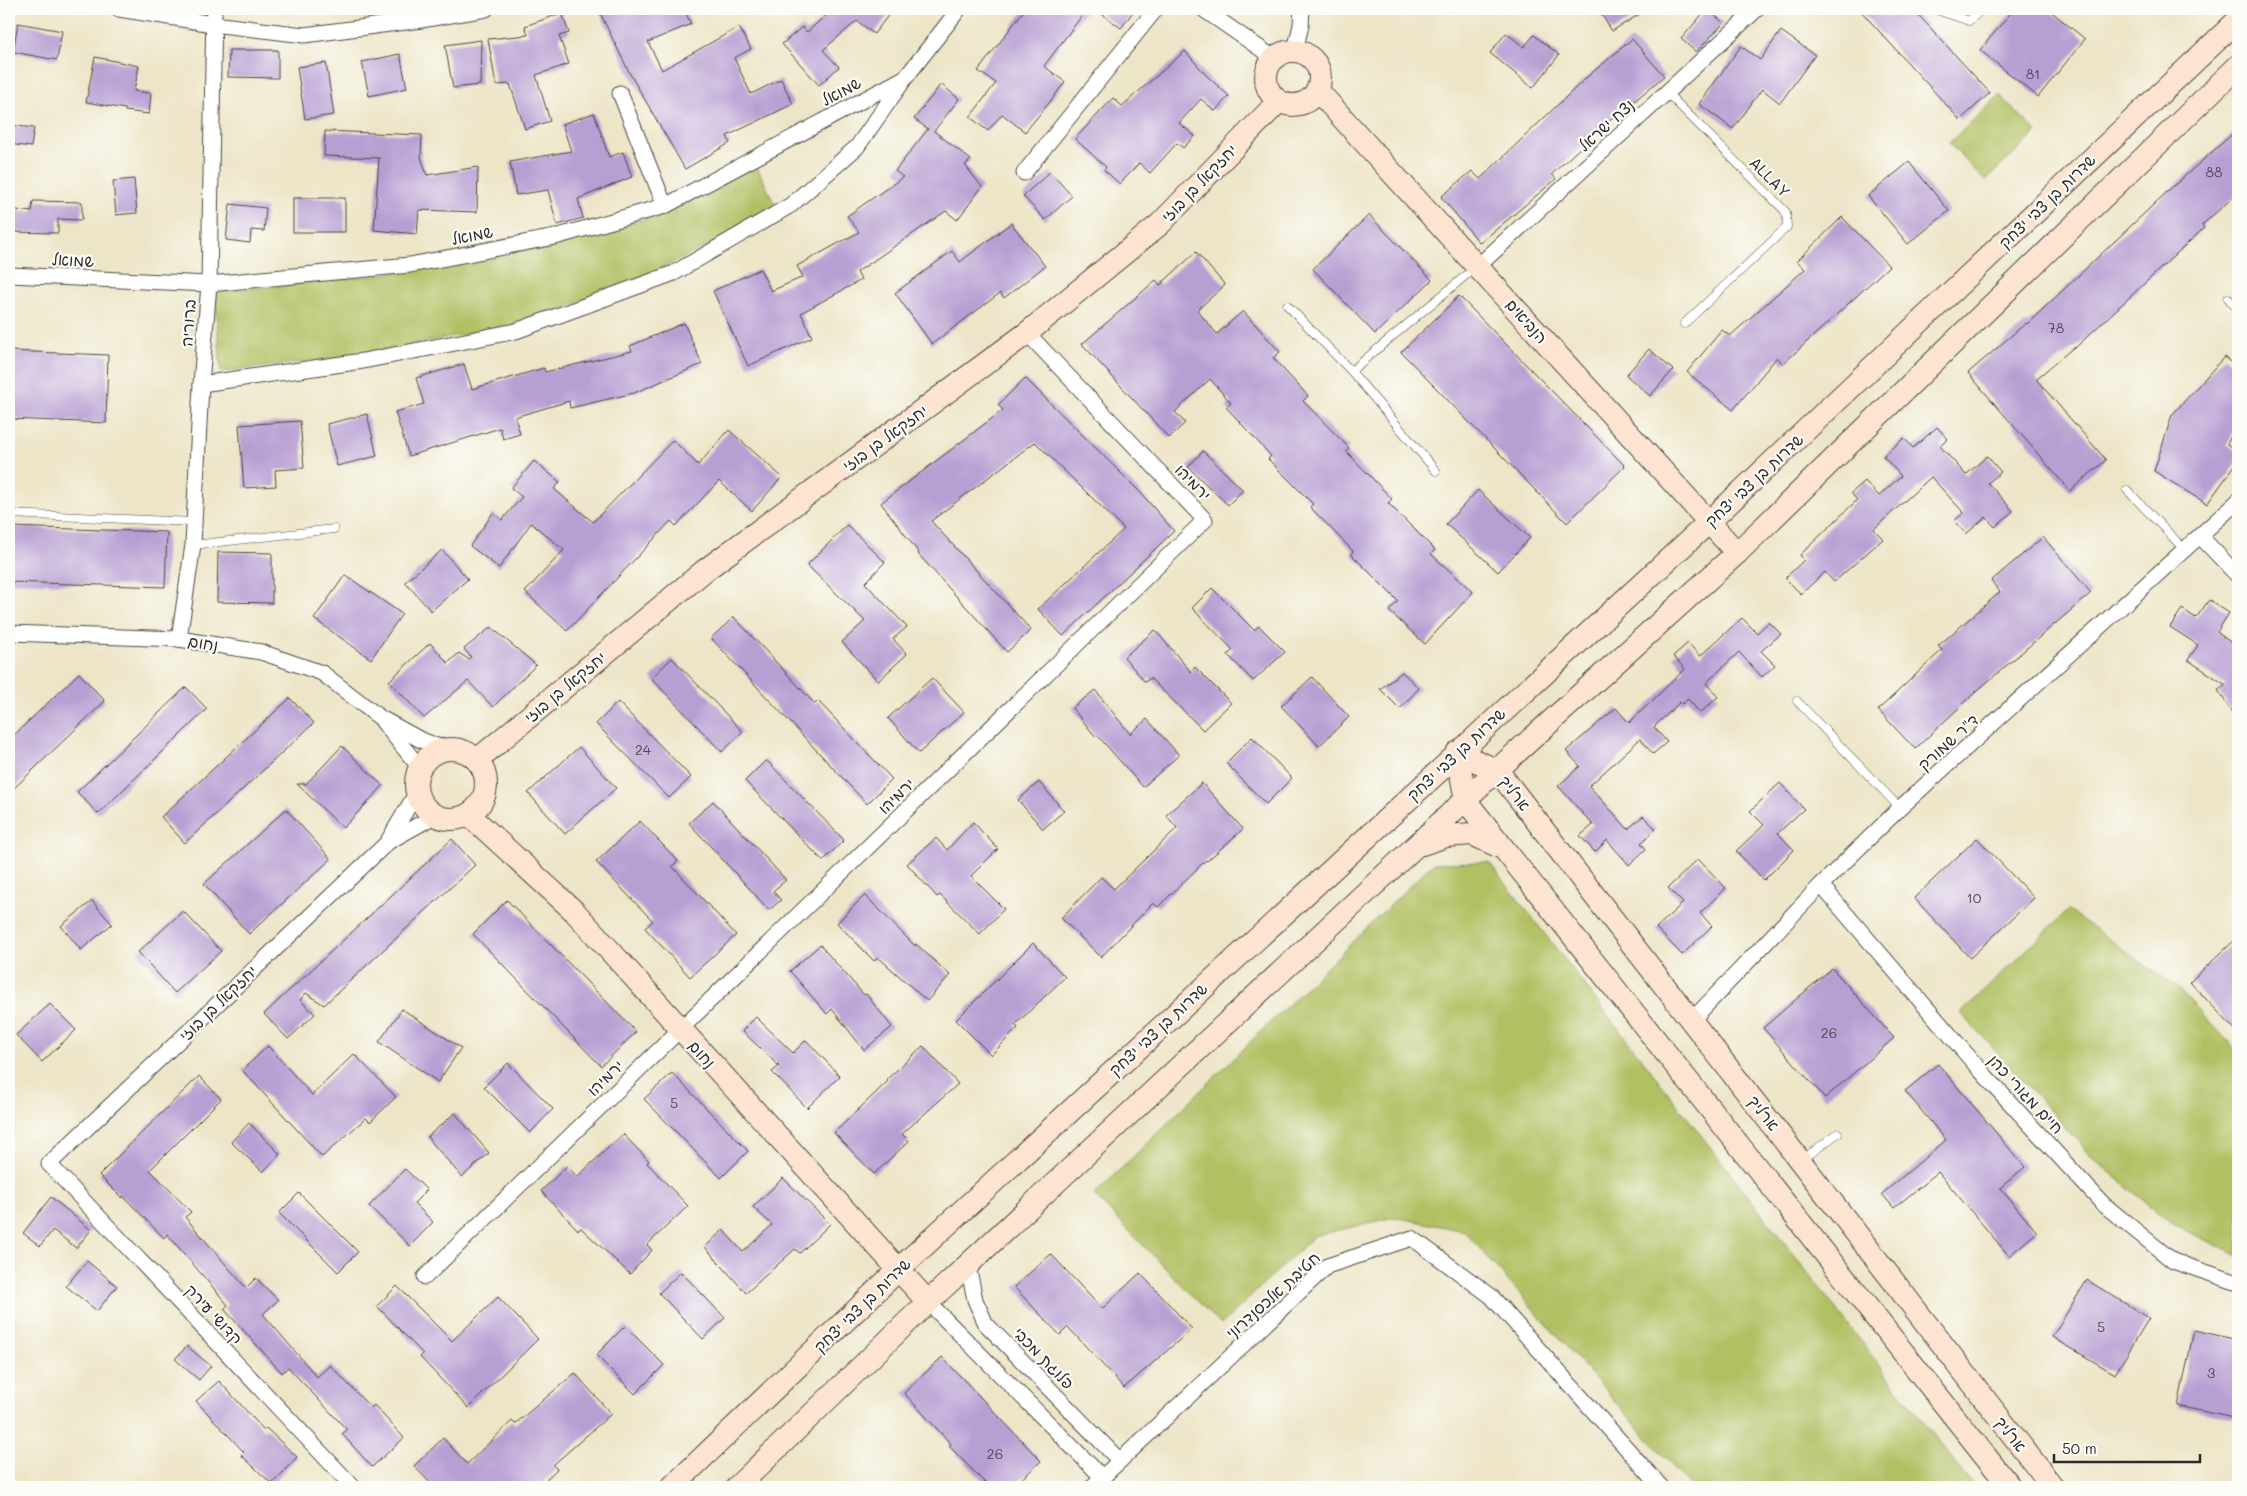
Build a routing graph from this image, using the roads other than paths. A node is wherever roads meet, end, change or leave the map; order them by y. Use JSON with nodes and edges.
{"nodes":[{"id":1,"x":119,"y":9,"type":"edge"},
{"id":2,"x":214,"y":9,"type":"edge"},
{"id":3,"x":486,"y":9,"type":"edge"},
{"id":4,"x":958,"y":9,"type":"edge"},
{"id":5,"x":1156,"y":9,"type":"edge"},
{"id":6,"x":1203,"y":9,"type":"edge"},
{"id":7,"x":1302,"y":9,"type":"edge"},
{"id":8,"x":1757,"y":9,"type":"edge"},
{"id":9,"x":1934,"y":9,"type":"edge"},
{"id":10,"x":1982,"y":9,"type":"edge"},
{"id":11,"x":2238,"y":20,"type":"edge"},
{"id":12,"x":213,"y":24,"type":"junction"},
{"id":13,"x":1285,"y":54,"type":"junction"},
{"id":14,"x":2238,"y":66,"type":"edge"},
{"id":15,"x":906,"y":77,"type":"junction"},
{"id":16,"x":1317,"y":90,"type":"junction"},
{"id":17,"x":620,"y":93,"type":"dead end"},
{"id":18,"x":1667,"y":93,"type":"junction"},
{"id":19,"x":1279,"y":101,"type":"junction"},
{"id":20,"x":1024,"y":173,"type":"dead end"},
{"id":21,"x":665,"y":206,"type":"junction"},
{"id":22,"x":1477,"y":266,"type":"junction"},
{"id":23,"x":9,"y":275,"type":"edge"},
{"id":24,"x":209,"y":284,"type":"junction"},
{"id":25,"x":2228,"y":298,"type":"dead end"},
{"id":26,"x":1287,"y":305,"type":"dead end"},
{"id":27,"x":2238,"y":310,"type":"edge"},
{"id":28,"x":1684,"y":324,"type":"dead end"},
{"id":29,"x":1027,"y":333,"type":"junction"},
{"id":30,"x":1351,"y":371,"type":"junction"},
{"id":31,"x":201,"y":384,"type":"junction"},
{"id":32,"x":1436,"y":471,"type":"dead end"},
{"id":33,"x":2127,"y":490,"type":"dead end"},
{"id":34,"x":2238,"y":501,"type":"edge"},
{"id":35,"x":9,"y":514,"type":"edge"},
{"id":36,"x":194,"y":522,"type":"junction"},
{"id":37,"x":1709,"y":522,"type":"junction"},
{"id":38,"x":334,"y":529,"type":"dead end"},
{"id":39,"x":2201,"y":537,"type":"junction"},
{"id":40,"x":193,"y":545,"type":"junction"},
{"id":41,"x":2185,"y":550,"type":"junction"},
{"id":42,"x":1737,"y":553,"type":"junction"},
{"id":43,"x":2238,"y":576,"type":"edge"},
{"id":44,"x":9,"y":633,"type":"edge"},
{"id":45,"x":179,"y":639,"type":"junction"},
{"id":46,"x":1798,"y":701,"type":"dead end"},
{"id":47,"x":379,"y":717,"type":"junction"},
{"id":48,"x":444,"y":749,"type":"junction"},
{"id":49,"x":1457,"y":753,"type":"junction"},
{"id":50,"x":477,"y":760,"type":"junction"},
{"id":51,"x":420,"y":768,"type":"junction"},
{"id":52,"x":1497,"y":770,"type":"junction"},
{"id":53,"x":417,"y":792,"type":"junction"},
{"id":54,"x":1466,"y":801,"type":"junction"},
{"id":55,"x":1900,"y":808,"type":"junction"},
{"id":56,"x":436,"y":815,"type":"junction"},
{"id":57,"x":467,"y":816,"type":"junction"},
{"id":58,"x":388,"y":842,"type":"junction"},
{"id":59,"x":1418,"y":845,"type":"junction"},
{"id":60,"x":1501,"y":847,"type":"junction"},
{"id":61,"x":1821,"y":885,"type":"junction"},
{"id":62,"x":1692,"y":1020,"type":"junction"},
{"id":63,"x":680,"y":1030,"type":"junction"},
{"id":64,"x":1838,"y":1134,"type":"dead end"},
{"id":65,"x":1801,"y":1161,"type":"junction"},
{"id":66,"x":49,"y":1164,"type":"joint"},
{"id":67,"x":968,"y":1265,"type":"junction"},
{"id":68,"x":899,"y":1269,"type":"junction"},
{"id":69,"x":425,"y":1277,"type":"dead end"},
{"id":70,"x":2238,"y":1283,"type":"edge"},
{"id":71,"x":928,"y":1302,"type":"junction"},
{"id":72,"x":1120,"y":1461,"type":"junction"},
{"id":73,"x":1098,"y":1482,"type":"edge"},
{"id":74,"x":353,"y":1487,"type":"edge"},
{"id":75,"x":672,"y":1487,"type":"edge"},
{"id":76,"x":737,"y":1487,"type":"edge"},
{"id":77,"x":1661,"y":1487,"type":"edge"},
{"id":78,"x":2010,"y":1487,"type":"edge"},
{"id":79,"x":2053,"y":1487,"type":"edge"}],
"edges":[{"from":1,"to":12,"type":"street"},
{"from":2,"to":12,"type":"street","name":"ברוריה"},
{"from":3,"to":12,"type":"street"},
{"from":4,"to":15,"type":"street","name":"שמואל"},
{"from":5,"to":20,"type":"street"},
{"from":6,"to":13,"type":"street"},
{"from":7,"to":13,"type":"street"},
{"from":8,"to":18,"type":"street","name":"נצח ישראל"},
{"from":9,"to":10,"type":"lane"},
{"from":11,"to":37,"type":"street","name":"שדרות בן צבי יצחק"},
{"from":12,"to":24,"type":"street","name":"ברוריה"},
{"from":13,"to":16,"type":"street"},
{"from":13,"to":19,"type":"street"},
{"from":14,"to":42,"type":"street"},
{"from":15,"to":21,"type":"street","name":"שמואל"},
{"from":15,"to":31,"type":"street","name":"שמואל"},
{"from":16,"to":19,"type":"street"},
{"from":16,"to":22,"type":"street","name":"הנביאים"},
{"from":17,"to":21,"type":"street"},
{"from":18,"to":22,"type":"street","name":"נצח ישראל"},
{"from":18,"to":28,"type":"lane","name":"ALLAY"},
{"from":19,"to":29,"type":"street","name":"יחזקאל בן בוזי"},
{"from":21,"to":24,"type":"street","name":"שמואל"},
{"from":22,"to":30,"type":"lane"},
{"from":22,"to":37,"type":"street","name":"הנביאים"},
{"from":23,"to":24,"type":"street","name":"שמואל"},
{"from":24,"to":31,"type":"street","name":"ברוריה"},
{"from":25,"to":27,"type":"lane"},
{"from":26,"to":30,"type":"lane"},
{"from":29,"to":50,"type":"street","name":"יחזקאל בן בוזי"},
{"from":29,"to":63,"type":"street","name":"ירמיהו"},
{"from":30,"to":32,"type":"lane"},
{"from":31,"to":36,"type":"street","name":"ברוריה"},
{"from":33,"to":41,"type":"lane"},
{"from":34,"to":39,"type":"street","name":"ד\"ר שמורק"},
{"from":35,"to":36,"type":"lane"},
{"from":36,"to":40,"type":"street","name":"ברוריה"},
{"from":37,"to":42,"type":"street","name":"הנביאים"},
{"from":37,"to":49,"type":"street","name":"שדרות בן צבי יצחק"},
{"from":38,"to":40,"type":"lane"},
{"from":39,"to":41,"type":"street","name":"ד\"ר שמורק"},
{"from":39,"to":43,"type":"street"},
{"from":40,"to":45,"type":"street","name":"ברוריה"},
{"from":41,"to":55,"type":"street","name":"ד\"ר שמורק"},
{"from":42,"to":52,"type":"street"},
{"from":44,"to":45,"type":"street","name":"נחום"},
{"from":45,"to":47,"type":"street","name":"נחום"},
{"from":46,"to":55,"type":"lane"},
{"from":47,"to":48,"type":"street","name":"נחום"},
{"from":47,"to":51,"type":"street","name":"נחום"},
{"from":48,"to":50,"type":"street"},
{"from":48,"to":51,"type":"street"},
{"from":49,"to":52,"type":"street","name":"ארליך"},
{"from":49,"to":54,"type":"street","name":"ארליך"},
{"from":49,"to":68,"type":"street","name":"שדרות בן צבי יצחק"},
{"from":50,"to":57,"type":"street"},
{"from":51,"to":53,"type":"street"},
{"from":52,"to":54,"type":"street"},
{"from":52,"to":62,"type":"street","name":"ארליך"},
{"from":53,"to":56,"type":"street"},
{"from":53,"to":58,"type":"street","name":"יחזקאל בן בוזי"},
{"from":54,"to":59,"type":"street"},
{"from":54,"to":60,"type":"street","name":"ארליך"},
{"from":55,"to":61,"type":"street","name":"ד\"ר שמורק"},
{"from":56,"to":57,"type":"street"},
{"from":56,"to":58,"type":"street","name":"יחזקאל בן בוזי"},
{"from":57,"to":63,"type":"street","name":"נחום"},
{"from":58,"to":66,"type":"street","name":"יחזקאל בן בוזי"},
{"from":59,"to":60,"type":"street"},
{"from":59,"to":67,"type":"street"},
{"from":60,"to":78,"type":"street","name":"ארליך"},
{"from":61,"to":62,"type":"street","name":"ד\"ר שמורק"},
{"from":61,"to":70,"type":"street","name":"חיים מגורי כהן"},
{"from":62,"to":65,"type":"street","name":"ארליך"},
{"from":63,"to":68,"type":"street","name":"נחום"},
{"from":63,"to":69,"type":"street","name":"ירמיהו"},
{"from":64,"to":65,"type":"lane"},
{"from":65,"to":79,"type":"street","name":"ארליך"},
{"from":66,"to":74,"type":"street","name":"קדושי עירק"},
{"from":67,"to":71,"type":"street"},
{"from":67,"to":72,"type":"street","name":"פלוגת מכבי"},
{"from":68,"to":71,"type":"street","name":"נחום"},
{"from":68,"to":75,"type":"street","name":"שדרות בן צבי יצחק"},
{"from":71,"to":73,"type":"street"},
{"from":71,"to":76,"type":"street"},
{"from":72,"to":73,"type":"street","name":"חטיבת אלכסנדרוני"},
{"from":72,"to":77,"type":"street","name":"חטיבת אלכסנדרוני"}]}
